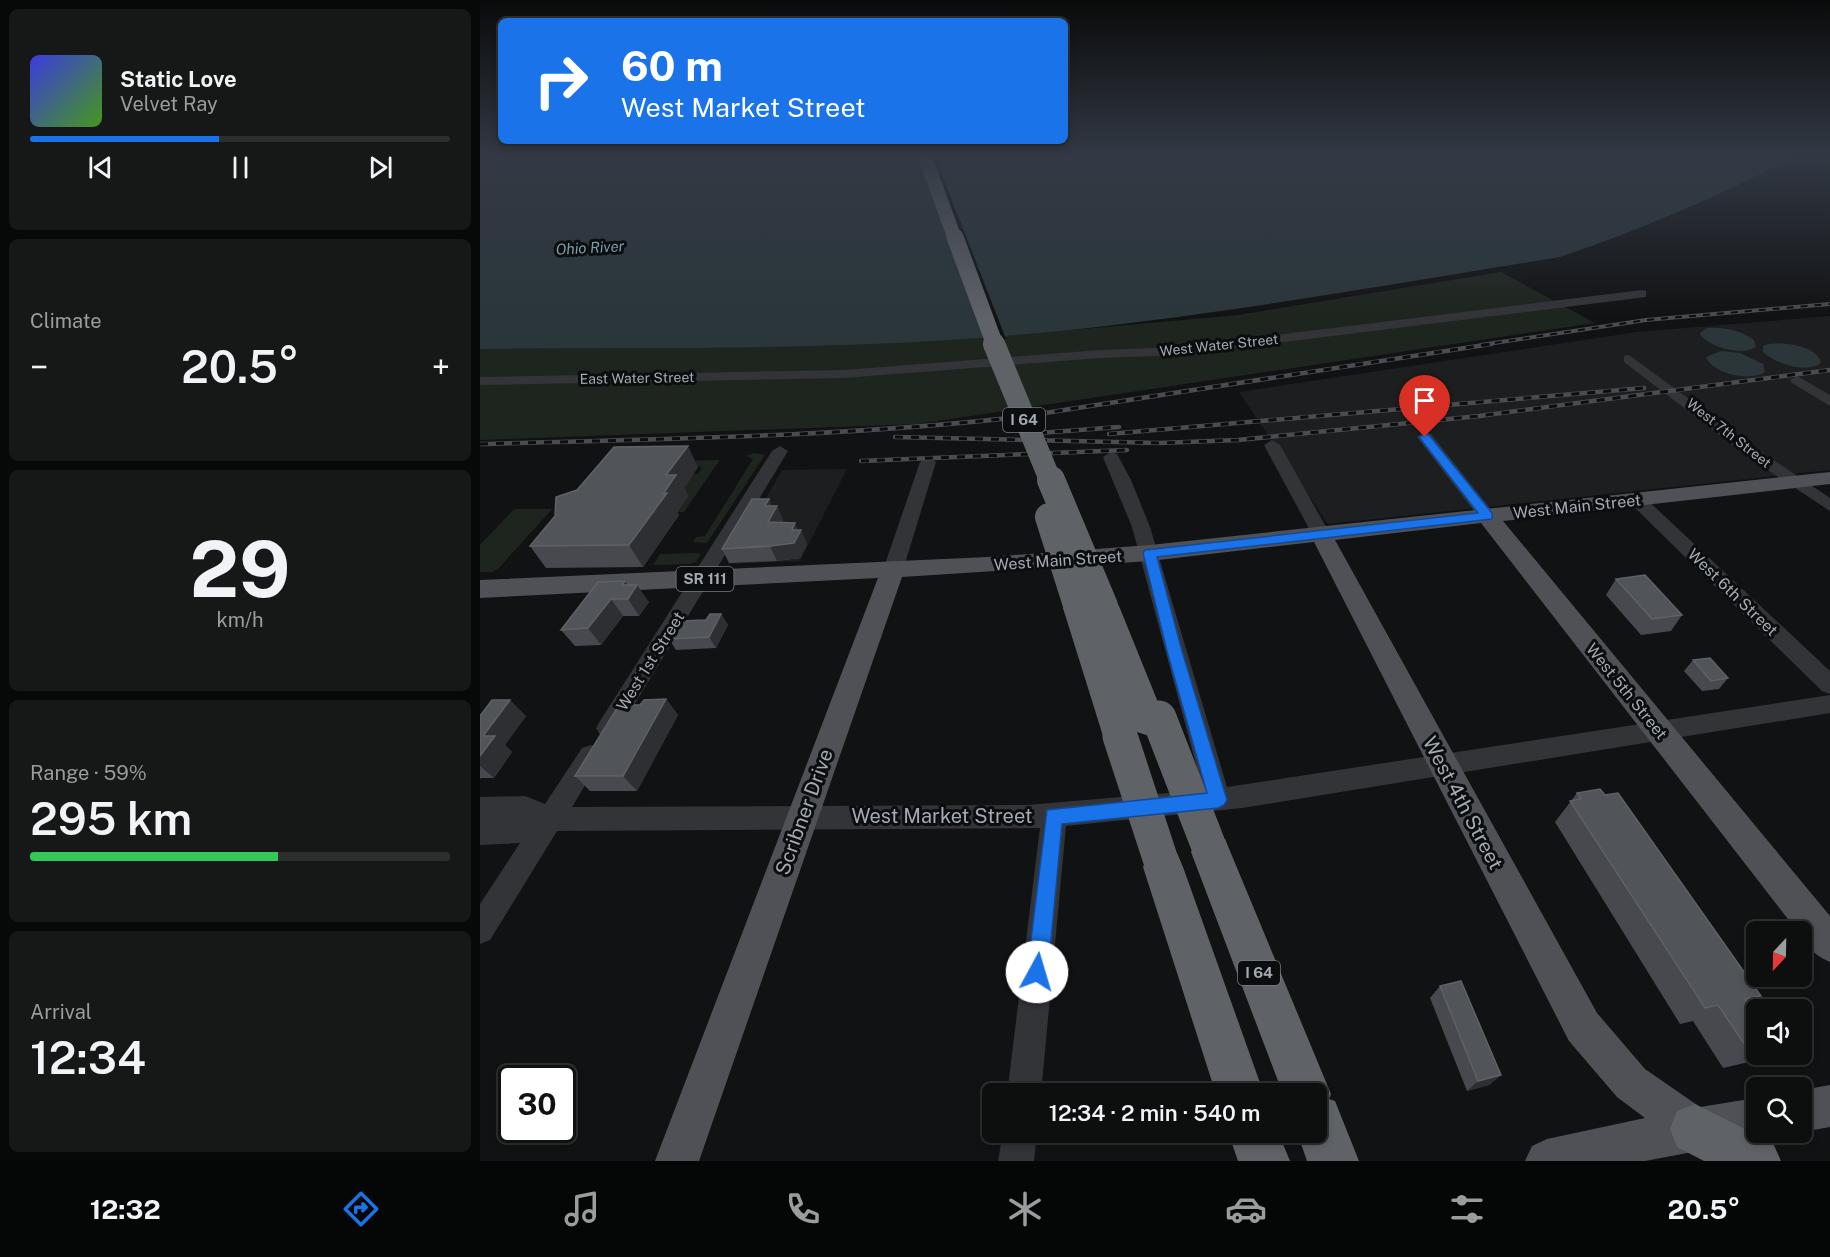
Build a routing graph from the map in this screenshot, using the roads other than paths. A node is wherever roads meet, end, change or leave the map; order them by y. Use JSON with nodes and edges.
{"nodes":[{"id":1,"x":946,"y":208,"type":"edge"},
{"id":2,"x":946,"y":208,"type":"edge"},
{"id":3,"x":1642,"y":294,"type":"dead end"},
{"id":4,"x":1629,"y":359,"type":"dead end"},
{"id":5,"x":566,"y":374,"type":"dead end"},
{"id":6,"x":794,"y":375,"type":"joint"},
{"id":7,"x":551,"y":380,"type":"junction"},
{"id":8,"x":1797,"y":380,"type":"dead end"},
{"id":9,"x":480,"y":381,"type":"edge"},
{"id":10,"x":1830,"y":402,"type":"edge"},
{"id":11,"x":1425,"y":437,"type":"dead end"},
{"id":12,"x":1272,"y":445,"type":"dead end"},
{"id":13,"x":780,"y":451,"type":"dead end"},
{"id":14,"x":1111,"y":457,"type":"dead end"},
{"id":15,"x":928,"y":462,"type":"dead end"},
{"id":16,"x":1830,"y":478,"type":"edge"},
{"id":17,"x":1794,"y":482,"type":"junction"},
{"id":18,"x":1636,"y":499,"type":"junction"},
{"id":19,"x":1830,"y":506,"type":"edge"},
{"id":20,"x":1487,"y":516,"type":"junction"},
{"id":21,"x":1321,"y":534,"type":"junction"},
{"id":22,"x":1150,"y":553,"type":"junction"},
{"id":23,"x":892,"y":570,"type":"junction"},
{"id":24,"x":701,"y":579,"type":"junction"},
{"id":25,"x":499,"y":588,"type":"edge"},
{"id":26,"x":1099,"y":606,"type":"junction"},
{"id":27,"x":480,"y":608,"type":"edge"},
{"id":28,"x":1830,"y":685,"type":"edge"},
{"id":29,"x":1830,"y":704,"type":"edge"},
{"id":30,"x":1142,"y":726,"type":"junction"},
{"id":31,"x":1659,"y":733,"type":"junction"},
{"id":32,"x":1443,"y":765,"type":"junction"},
{"id":33,"x":1218,"y":800,"type":"junction"},
{"id":34,"x":480,"y":808,"type":"edge"},
{"id":35,"x":1054,"y":816,"type":"junction"},
{"id":36,"x":802,"y":817,"type":"junction"},
{"id":37,"x":551,"y":819,"type":"junction"},
{"id":38,"x":480,"y":833,"type":"edge"},
{"id":39,"x":1191,"y":858,"type":"junction"},
{"id":40,"x":480,"y":930,"type":"edge"},
{"id":41,"x":1830,"y":944,"type":"edge"},
{"id":42,"x":1025,"y":1083,"type":"edge"},
{"id":43,"x":1238,"y":1083,"type":"edge"},
{"id":44,"x":1292,"y":1083,"type":"edge"},
{"id":45,"x":1830,"y":1106,"type":"edge"},
{"id":46,"x":1812,"y":1109,"type":"edge"},
{"id":47,"x":1746,"y":1121,"type":"edge"},
{"id":48,"x":1695,"y":1129,"type":"junction"},
{"id":49,"x":1019,"y":1143,"type":"edge"},
{"id":50,"x":677,"y":1161,"type":"edge"},
{"id":51,"x":1017,"y":1161,"type":"edge"},
{"id":52,"x":1546,"y":1161,"type":"edge"},
{"id":53,"x":1755,"y":1161,"type":"edge"}],
"edges":[{"from":1,"to":26,"type":"highway","number":"I 64","bridge":true},
{"from":2,"to":26,"type":"highway","bridge":true},
{"from":3,"to":6,"type":"street","name":"West Water Street"},
{"from":4,"to":17,"type":"street","name":"West 7th Street"},
{"from":5,"to":7,"type":"street"},
{"from":6,"to":7,"type":"street","name":"East Water Street"},
{"from":7,"to":9,"type":"street","name":"East Water Street"},
{"from":8,"to":10,"type":"street"},
{"from":11,"to":20,"type":"street","name":"West 5th Street"},
{"from":12,"to":21,"type":"street","name":"West 4th Street"},
{"from":13,"to":24,"type":"street","name":"West 1st Street"},
{"from":14,"to":22,"type":"street"},
{"from":15,"to":23,"type":"street","name":"Scribner Drive"},
{"from":16,"to":17,"type":"main road","name":"West Main Street","number":"SR 111"},
{"from":17,"to":18,"type":"main road","name":"West Main Street","number":"SR 111"},
{"from":17,"to":19,"type":"street","name":"West 7th Street"},
{"from":18,"to":20,"type":"main road","name":"West Main Street","number":"SR 111"},
{"from":18,"to":28,"type":"street","name":"West 6th Street"},
{"from":20,"to":21,"type":"main road","name":"West Main Street","number":"SR 111"},
{"from":20,"to":31,"type":"main road","name":"West 5th Street"},
{"from":21,"to":22,"type":"main road","name":"West Main Street","number":"SR 111"},
{"from":21,"to":32,"type":"main road","name":"West 4th Street"},
{"from":22,"to":23,"type":"main road","name":"West Main Street","number":"SR 111"},
{"from":22,"to":33,"type":"street"},
{"from":23,"to":24,"type":"main road","name":"West Main Street","number":"SR 111"},
{"from":23,"to":36,"type":"main road","name":"Scribner Drive"},
{"from":24,"to":25,"type":"main road","name":"West Main Street","number":"SR 111"},
{"from":24,"to":37,"type":"street","name":"West 1st Street"},
{"from":25,"to":27,"type":"main road"},
{"from":26,"to":30,"type":"highway","number":"I 64"},
{"from":26,"to":30,"type":"highway","number":"I 64"},
{"from":29,"to":31,"type":"street","name":"West Market Street"},
{"from":30,"to":39,"type":"highway","number":"I 64","bridge":true},
{"from":30,"to":39,"type":"highway","number":"I 64","bridge":true},
{"from":31,"to":32,"type":"street","name":"West Market Street"},
{"from":31,"to":41,"type":"main road","name":"West 5th Street"},
{"from":32,"to":33,"type":"street","name":"West Market Street"},
{"from":32,"to":48,"type":"main road","name":"West 4th Street"},
{"from":33,"to":35,"type":"street","name":"West Market Street"},
{"from":34,"to":37,"type":"street","name":"West Market Street"},
{"from":35,"to":36,"type":"street","name":"West Market Street"},
{"from":35,"to":42,"type":"street"},
{"from":36,"to":37,"type":"street","name":"West Market Street"},
{"from":36,"to":50,"type":"main road","name":"Scribner Drive"},
{"from":37,"to":38,"type":"street"},
{"from":37,"to":40,"type":"street","name":"West 1st Street"},
{"from":39,"to":43,"type":"highway","number":"I 64"},
{"from":39,"to":44,"type":"highway"},
{"from":45,"to":46,"type":"main road"},
{"from":47,"to":48,"type":"main road"},
{"from":48,"to":52,"type":"main road"},
{"from":48,"to":53,"type":"highway"},
{"from":49,"to":51,"type":"street"}]}
